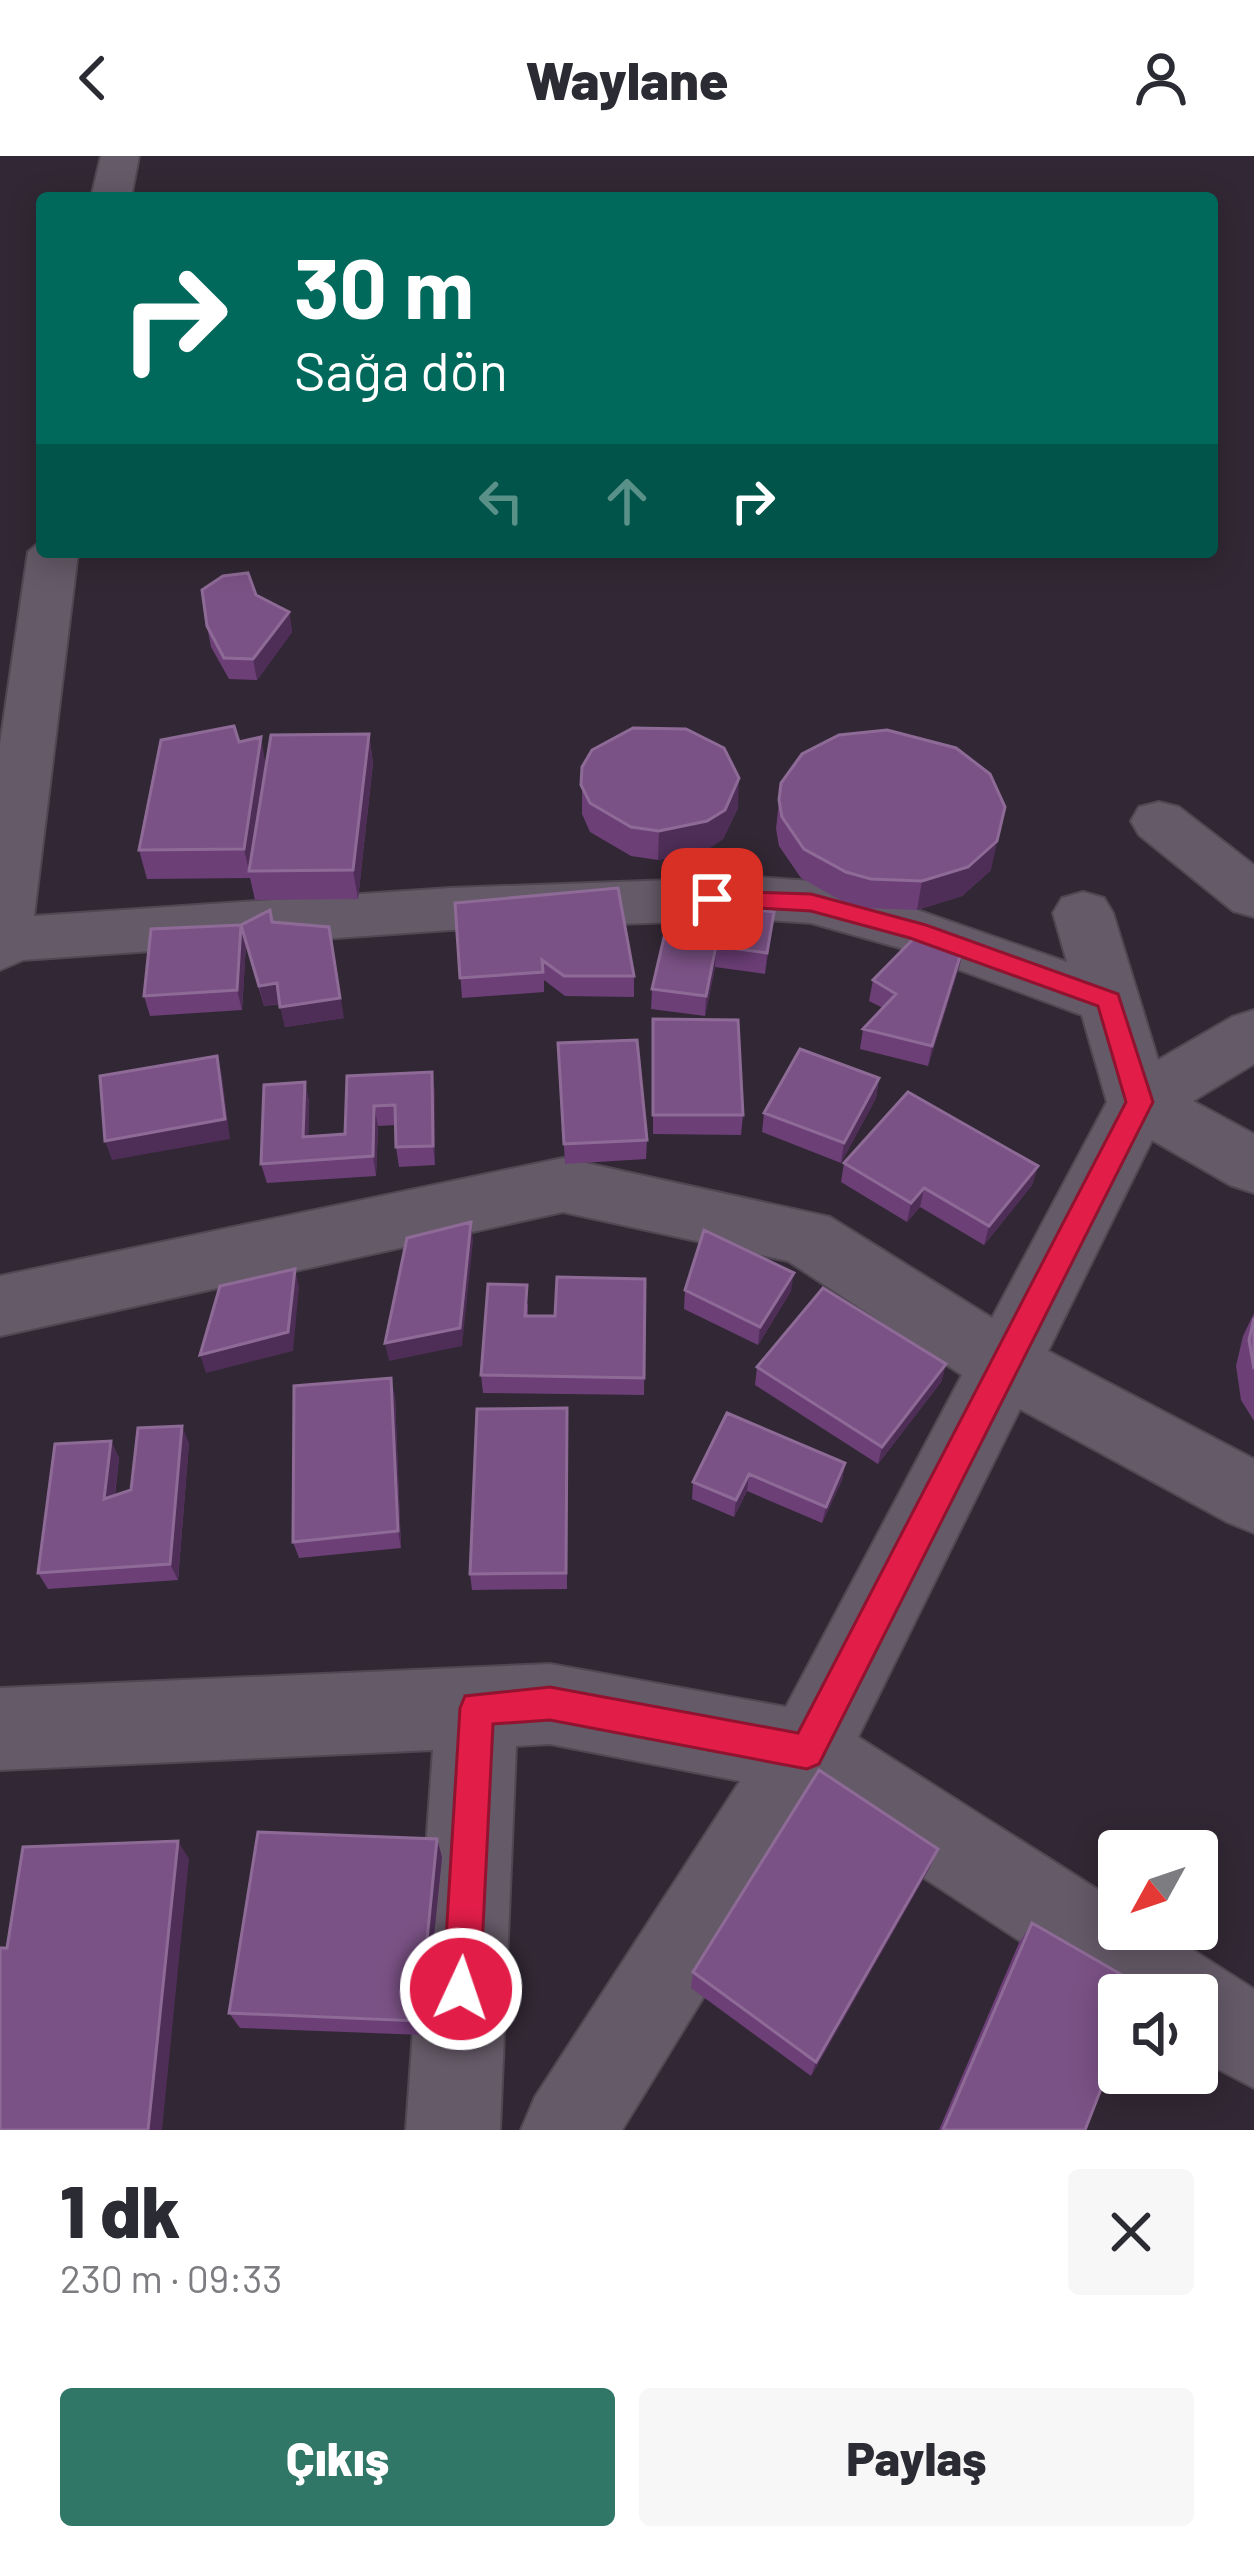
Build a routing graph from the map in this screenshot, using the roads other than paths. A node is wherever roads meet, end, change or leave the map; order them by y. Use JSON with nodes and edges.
{"nodes":[{"id":1,"x":120,"y":156,"type":"edge"},
{"id":2,"x":112,"y":192,"type":"edge"},
{"id":3,"x":52,"y":558,"type":"edge"},
{"id":4,"x":1159,"y":821,"type":"dead end"},
{"id":5,"x":1254,"y":896,"type":"edge"},
{"id":6,"x":1083,"y":913,"type":"dead end"},
{"id":7,"x":1,"y":944,"type":"edge"},
{"id":8,"x":1109,"y":1000,"type":"junction"},
{"id":9,"x":1254,"y":1034,"type":"edge"},
{"id":10,"x":1139,"y":1102,"type":"junction"},
{"id":11,"x":1254,"y":1166,"type":"edge"},
{"id":12,"x":0,"y":1306,"type":"edge"},
{"id":13,"x":1003,"y":1363,"type":"junction"},
{"id":14,"x":1254,"y":1498,"type":"edge"},
{"id":15,"x":477,"y":1708,"type":"junction"},
{"id":16,"x":0,"y":1730,"type":"edge"},
{"id":17,"x":807,"y":1752,"type":"junction"},
{"id":18,"x":1150,"y":1974,"type":"edge"},
{"id":19,"x":1218,"y":2019,"type":"edge"},
{"id":20,"x":1254,"y":2042,"type":"edge"},
{"id":21,"x":453,"y":2130,"type":"edge"},
{"id":22,"x":568,"y":2130,"type":"edge"}],
"edges":[{"from":1,"to":2,"type":"street"},
{"from":3,"to":7,"type":"street"},
{"from":4,"to":5,"type":"street"},
{"from":6,"to":8,"type":"street"},
{"from":7,"to":8,"type":"street"},
{"from":8,"to":10,"type":"street"},
{"from":9,"to":10,"type":"street"},
{"from":10,"to":11,"type":"street"},
{"from":10,"to":13,"type":"street"},
{"from":12,"to":13,"type":"street"},
{"from":13,"to":14,"type":"street"},
{"from":13,"to":17,"type":"street"},
{"from":15,"to":16,"type":"street"},
{"from":15,"to":17,"type":"street"},
{"from":15,"to":21,"type":"street"},
{"from":17,"to":18,"type":"street"},
{"from":17,"to":22,"type":"street"},
{"from":19,"to":20,"type":"street"}]}
